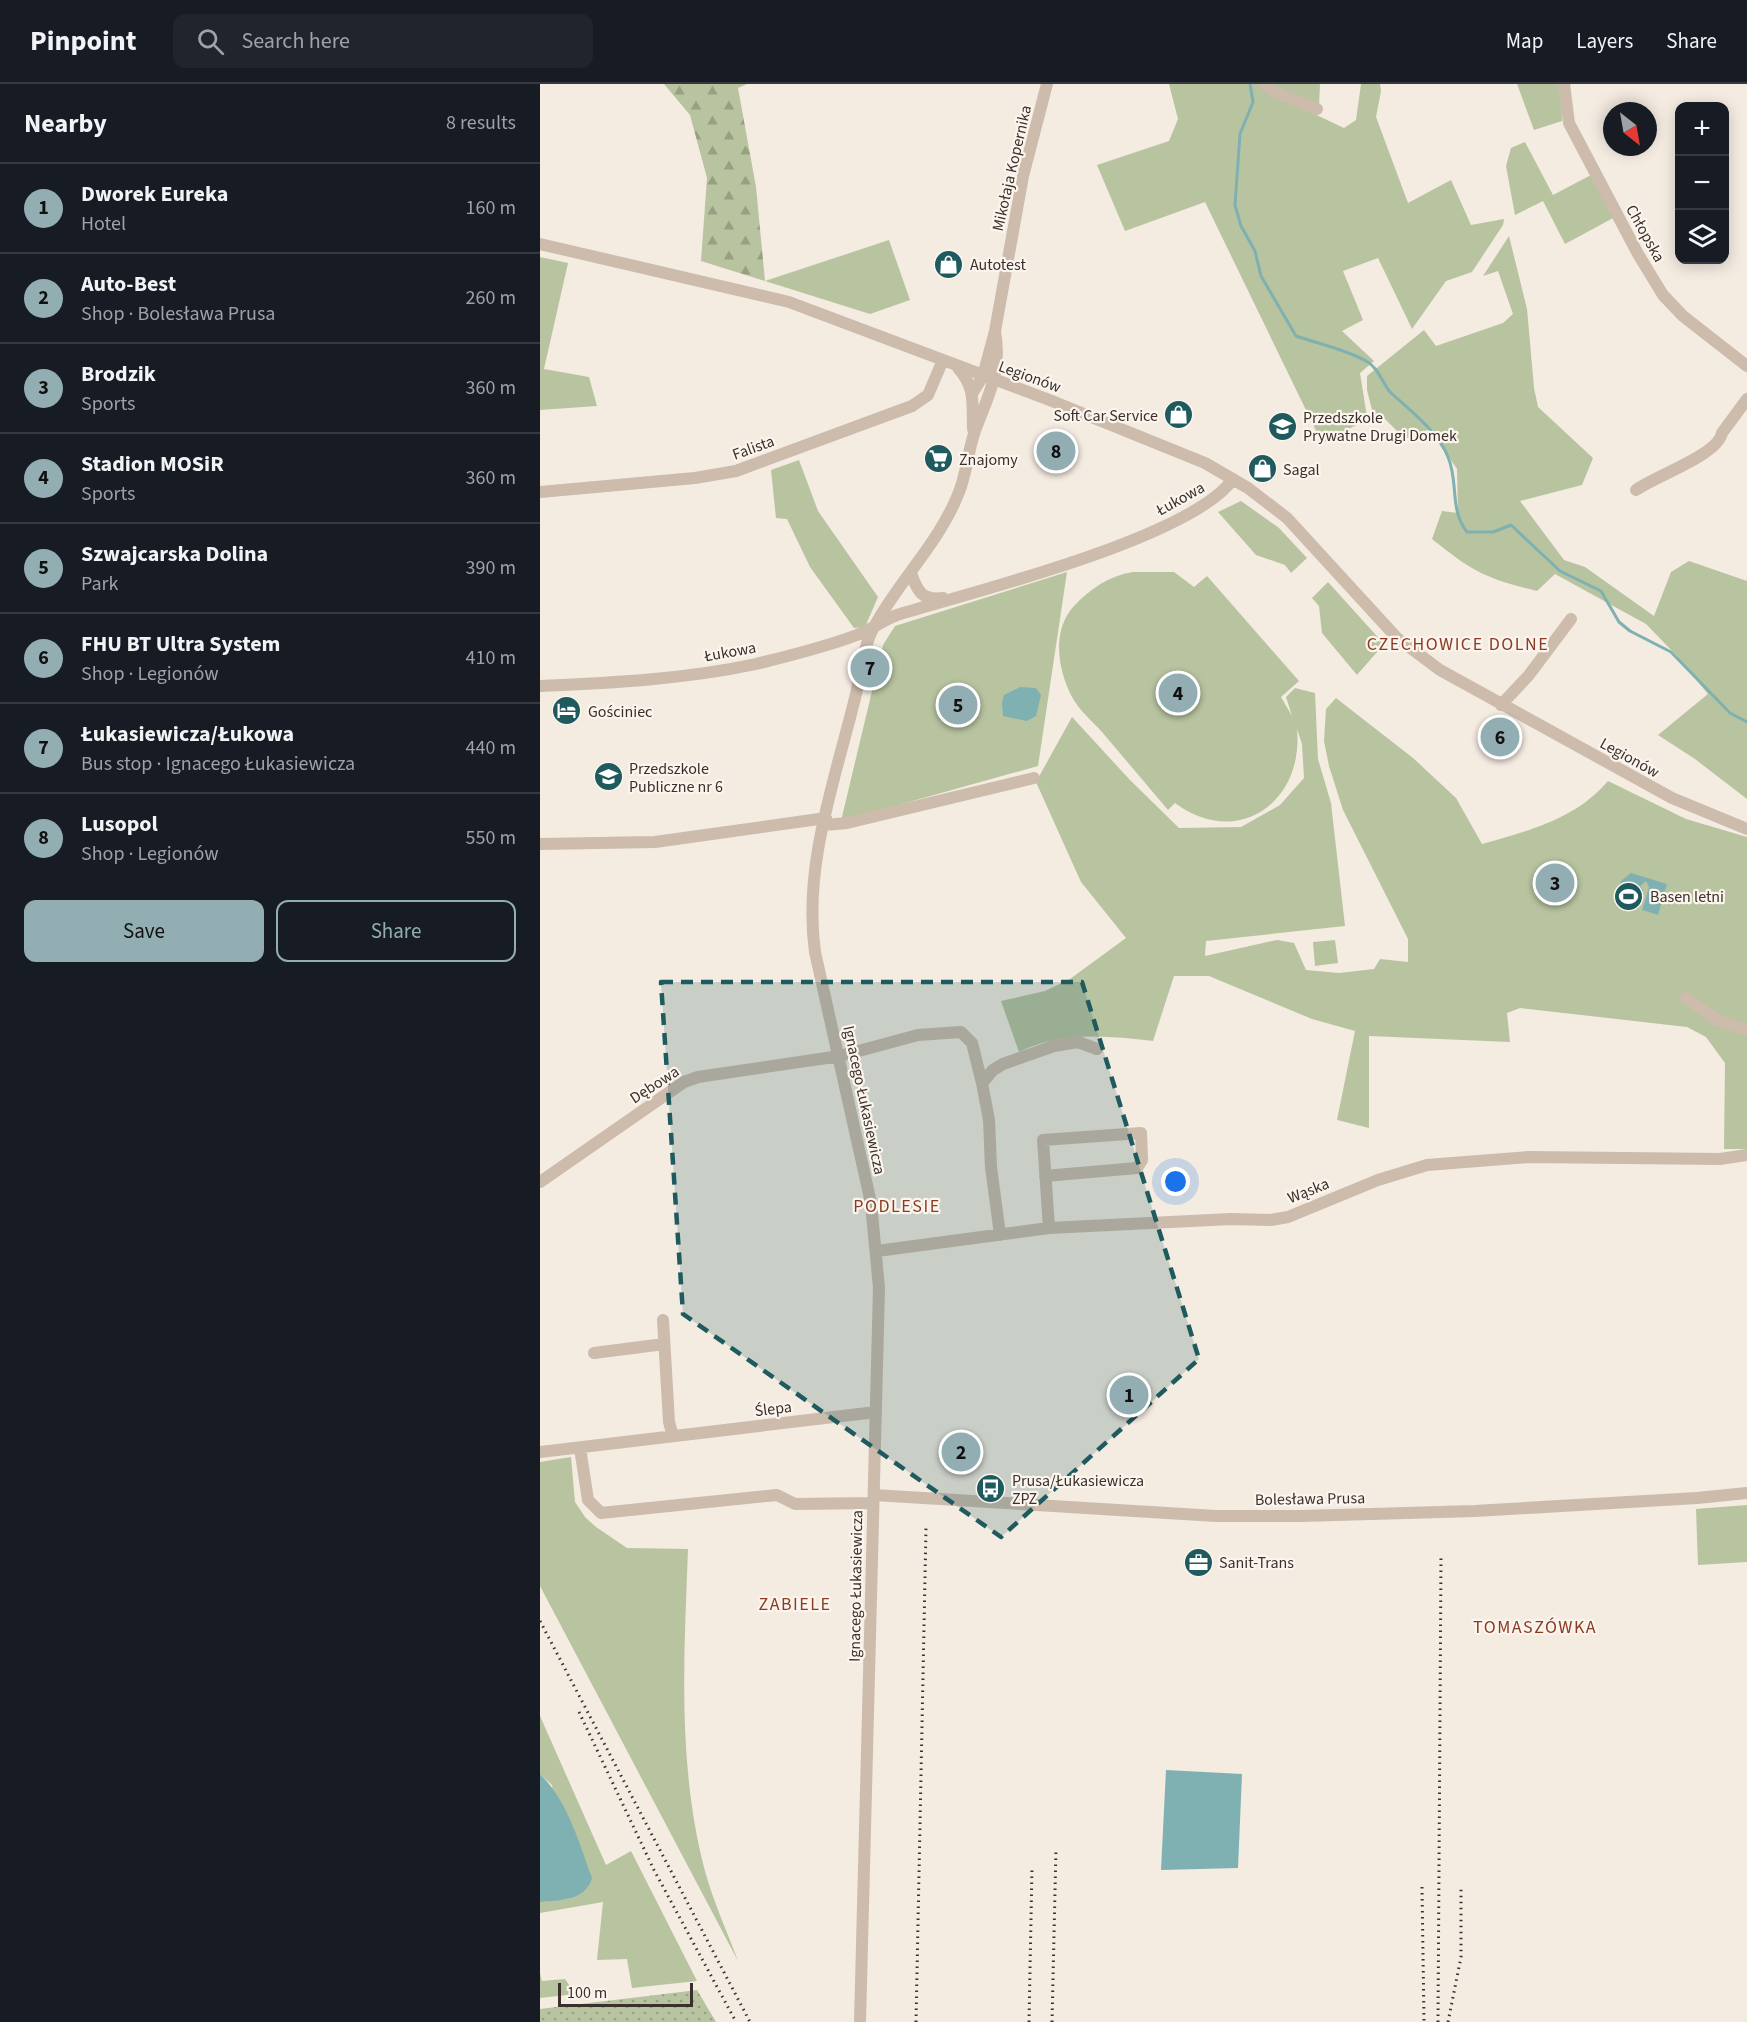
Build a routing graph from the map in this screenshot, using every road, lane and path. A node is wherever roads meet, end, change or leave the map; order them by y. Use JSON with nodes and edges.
{"nodes":[{"id":1,"x":1047,"y":84,"type":"edge"},
{"id":2,"x":1264,"y":84,"type":"edge"},
{"id":3,"x":1564,"y":84,"type":"edge"},
{"id":4,"x":1317,"y":109,"type":"dead end"},
{"id":5,"x":540,"y":244,"type":"edge"},
{"id":6,"x":995,"y":331,"type":"junction"},
{"id":7,"x":943,"y":360,"type":"junction"},
{"id":8,"x":956,"y":366,"type":"junction"},
{"id":9,"x":1747,"y":366,"type":"edge"},
{"id":10,"x":983,"y":376,"type":"junction"},
{"id":11,"x":995,"y":381,"type":"junction"},
{"id":12,"x":973,"y":392,"type":"junction"},
{"id":13,"x":1747,"y":399,"type":"edge"},
{"id":14,"x":973,"y":437,"type":"junction"},
{"id":15,"x":1233,"y":479,"type":"junction"},
{"id":16,"x":1635,"y":490,"type":"dead end"},
{"id":17,"x":540,"y":492,"type":"edge"},
{"id":18,"x":911,"y":573,"type":"junction"},
{"id":19,"x":898,"y":591,"type":"junction"},
{"id":20,"x":917,"y":592,"type":"junction"},
{"id":21,"x":966,"y":596,"type":"junction"},
{"id":22,"x":918,"y":610,"type":"junction"},
{"id":23,"x":1571,"y":619,"type":"dead end"},
{"id":24,"x":872,"y":629,"type":"junction"},
{"id":25,"x":540,"y":686,"type":"edge"},
{"id":26,"x":1501,"y":705,"type":"junction"},
{"id":27,"x":1034,"y":778,"type":"dead end"},
{"id":28,"x":825,"y":821,"type":"junction"},
{"id":29,"x":1747,"y":829,"type":"edge"},
{"id":30,"x":540,"y":844,"type":"edge"},
{"id":31,"x":1686,"y":998,"type":"dead end"},
{"id":32,"x":1747,"y":1030,"type":"edge"},
{"id":33,"x":1097,"y":1049,"type":"dead end"},
{"id":34,"x":840,"y":1056,"type":"junction"},
{"id":35,"x":982,"y":1083,"type":"junction"},
{"id":36,"x":1747,"y":1155,"type":"edge"},
{"id":37,"x":1045,"y":1176,"type":"junction"},
{"id":38,"x":540,"y":1182,"type":"edge"},
{"id":39,"x":1049,"y":1228,"type":"junction"},
{"id":40,"x":1000,"y":1235,"type":"junction"},
{"id":41,"x":878,"y":1251,"type":"junction"},
{"id":42,"x":663,"y":1320,"type":"dead end"},
{"id":43,"x":664,"y":1344,"type":"junction"},
{"id":44,"x":594,"y":1353,"type":"dead end"},
{"id":45,"x":876,"y":1412,"type":"junction"},
{"id":46,"x":673,"y":1437,"type":"junction"},
{"id":47,"x":580,"y":1448,"type":"junction"},
{"id":48,"x":540,"y":1452,"type":"edge"},
{"id":49,"x":1747,"y":1493,"type":"edge"},
{"id":50,"x":873,"y":1499,"type":"junction"},
{"id":51,"x":860,"y":2022,"type":"edge"}],
"edges":[{"from":1,"to":6,"type":"street","name":"Mikołaja Kopernika"},
{"from":2,"to":4,"type":"street"},
{"from":3,"to":9,"type":"street","name":"Chłopska"},
{"from":5,"to":7,"type":"street","name":"Legionów"},
{"from":6,"to":10,"type":"street","name":"Mikołaja Kopernika"},
{"from":6,"to":11,"type":"street","name":"Mikołaja Kopernika"},
{"from":7,"to":8,"type":"street","name":"Legionów"},
{"from":7,"to":17,"type":"street","name":"Falista"},
{"from":8,"to":10,"type":"street","name":"Legionów"},
{"from":8,"to":12,"type":"street"},
{"from":10,"to":11,"type":"street","name":"Legionów"},
{"from":10,"to":12,"type":"street"},
{"from":11,"to":14,"type":"street","name":"Ignacego Łukasiewicza"},
{"from":11,"to":15,"type":"street","name":"Legionów"},
{"from":12,"to":14,"type":"street","name":"Ignacego Łukasiewicza"},
{"from":13,"to":16,"type":"street"},
{"from":14,"to":18,"type":"street","name":"Ignacego Łukasiewicza"},
{"from":15,"to":21,"type":"street","name":"Łukowa"},
{"from":15,"to":26,"type":"street","name":"Legionów"},
{"from":18,"to":19,"type":"street","name":"Ignacego Łukasiewicza"},
{"from":18,"to":20,"type":"street"},
{"from":19,"to":20,"type":"street","name":"Łukowa"},
{"from":19,"to":22,"type":"street"},
{"from":19,"to":24,"type":"street","name":"Ignacego Łukasiewicza"},
{"from":20,"to":21,"type":"street","name":"Łukowa"},
{"from":21,"to":22,"type":"street","name":"Łukowa"},
{"from":22,"to":24,"type":"street","name":"Łukowa"},
{"from":23,"to":26,"type":"street"},
{"from":24,"to":25,"type":"street","name":"Łukowa"},
{"from":24,"to":28,"type":"street","name":"Ignacego Łukasiewicza"},
{"from":26,"to":29,"type":"street","name":"Legionów"},
{"from":27,"to":28,"type":"street"},
{"from":28,"to":30,"type":"street"},
{"from":28,"to":34,"type":"street","name":"Ignacego Łukasiewicza"},
{"from":31,"to":32,"type":"street"},
{"from":33,"to":35,"type":"street"},
{"from":34,"to":35,"type":"street","name":"Dębowa"},
{"from":34,"to":38,"type":"street","name":"Dębowa"},
{"from":34,"to":41,"type":"street","name":"Ignacego Łukasiewicza"},
{"from":35,"to":40,"type":"street","name":"Dębowa"},
{"from":36,"to":39,"type":"street","name":"Wąska"},
{"from":37,"to":37,"type":"street"},
{"from":37,"to":39,"type":"street"},
{"from":39,"to":40,"type":"street","name":"Wąska"},
{"from":40,"to":41,"type":"street","name":"Wąska"},
{"from":41,"to":45,"type":"street","name":"Ignacego Łukasiewicza"},
{"from":42,"to":43,"type":"street"},
{"from":43,"to":44,"type":"street"},
{"from":43,"to":46,"type":"street"},
{"from":45,"to":46,"type":"street","name":"Ślepa"},
{"from":45,"to":50,"type":"street","name":"Ignacego Łukasiewicza"},
{"from":46,"to":47,"type":"street","name":"Ślepa"},
{"from":47,"to":48,"type":"street","name":"Ślepa"},
{"from":47,"to":50,"type":"street","name":"Bolesława Prusa"},
{"from":49,"to":50,"type":"street","name":"Bolesława Prusa"},
{"from":50,"to":51,"type":"street","name":"Ignacego Łukasiewicza"}]}
